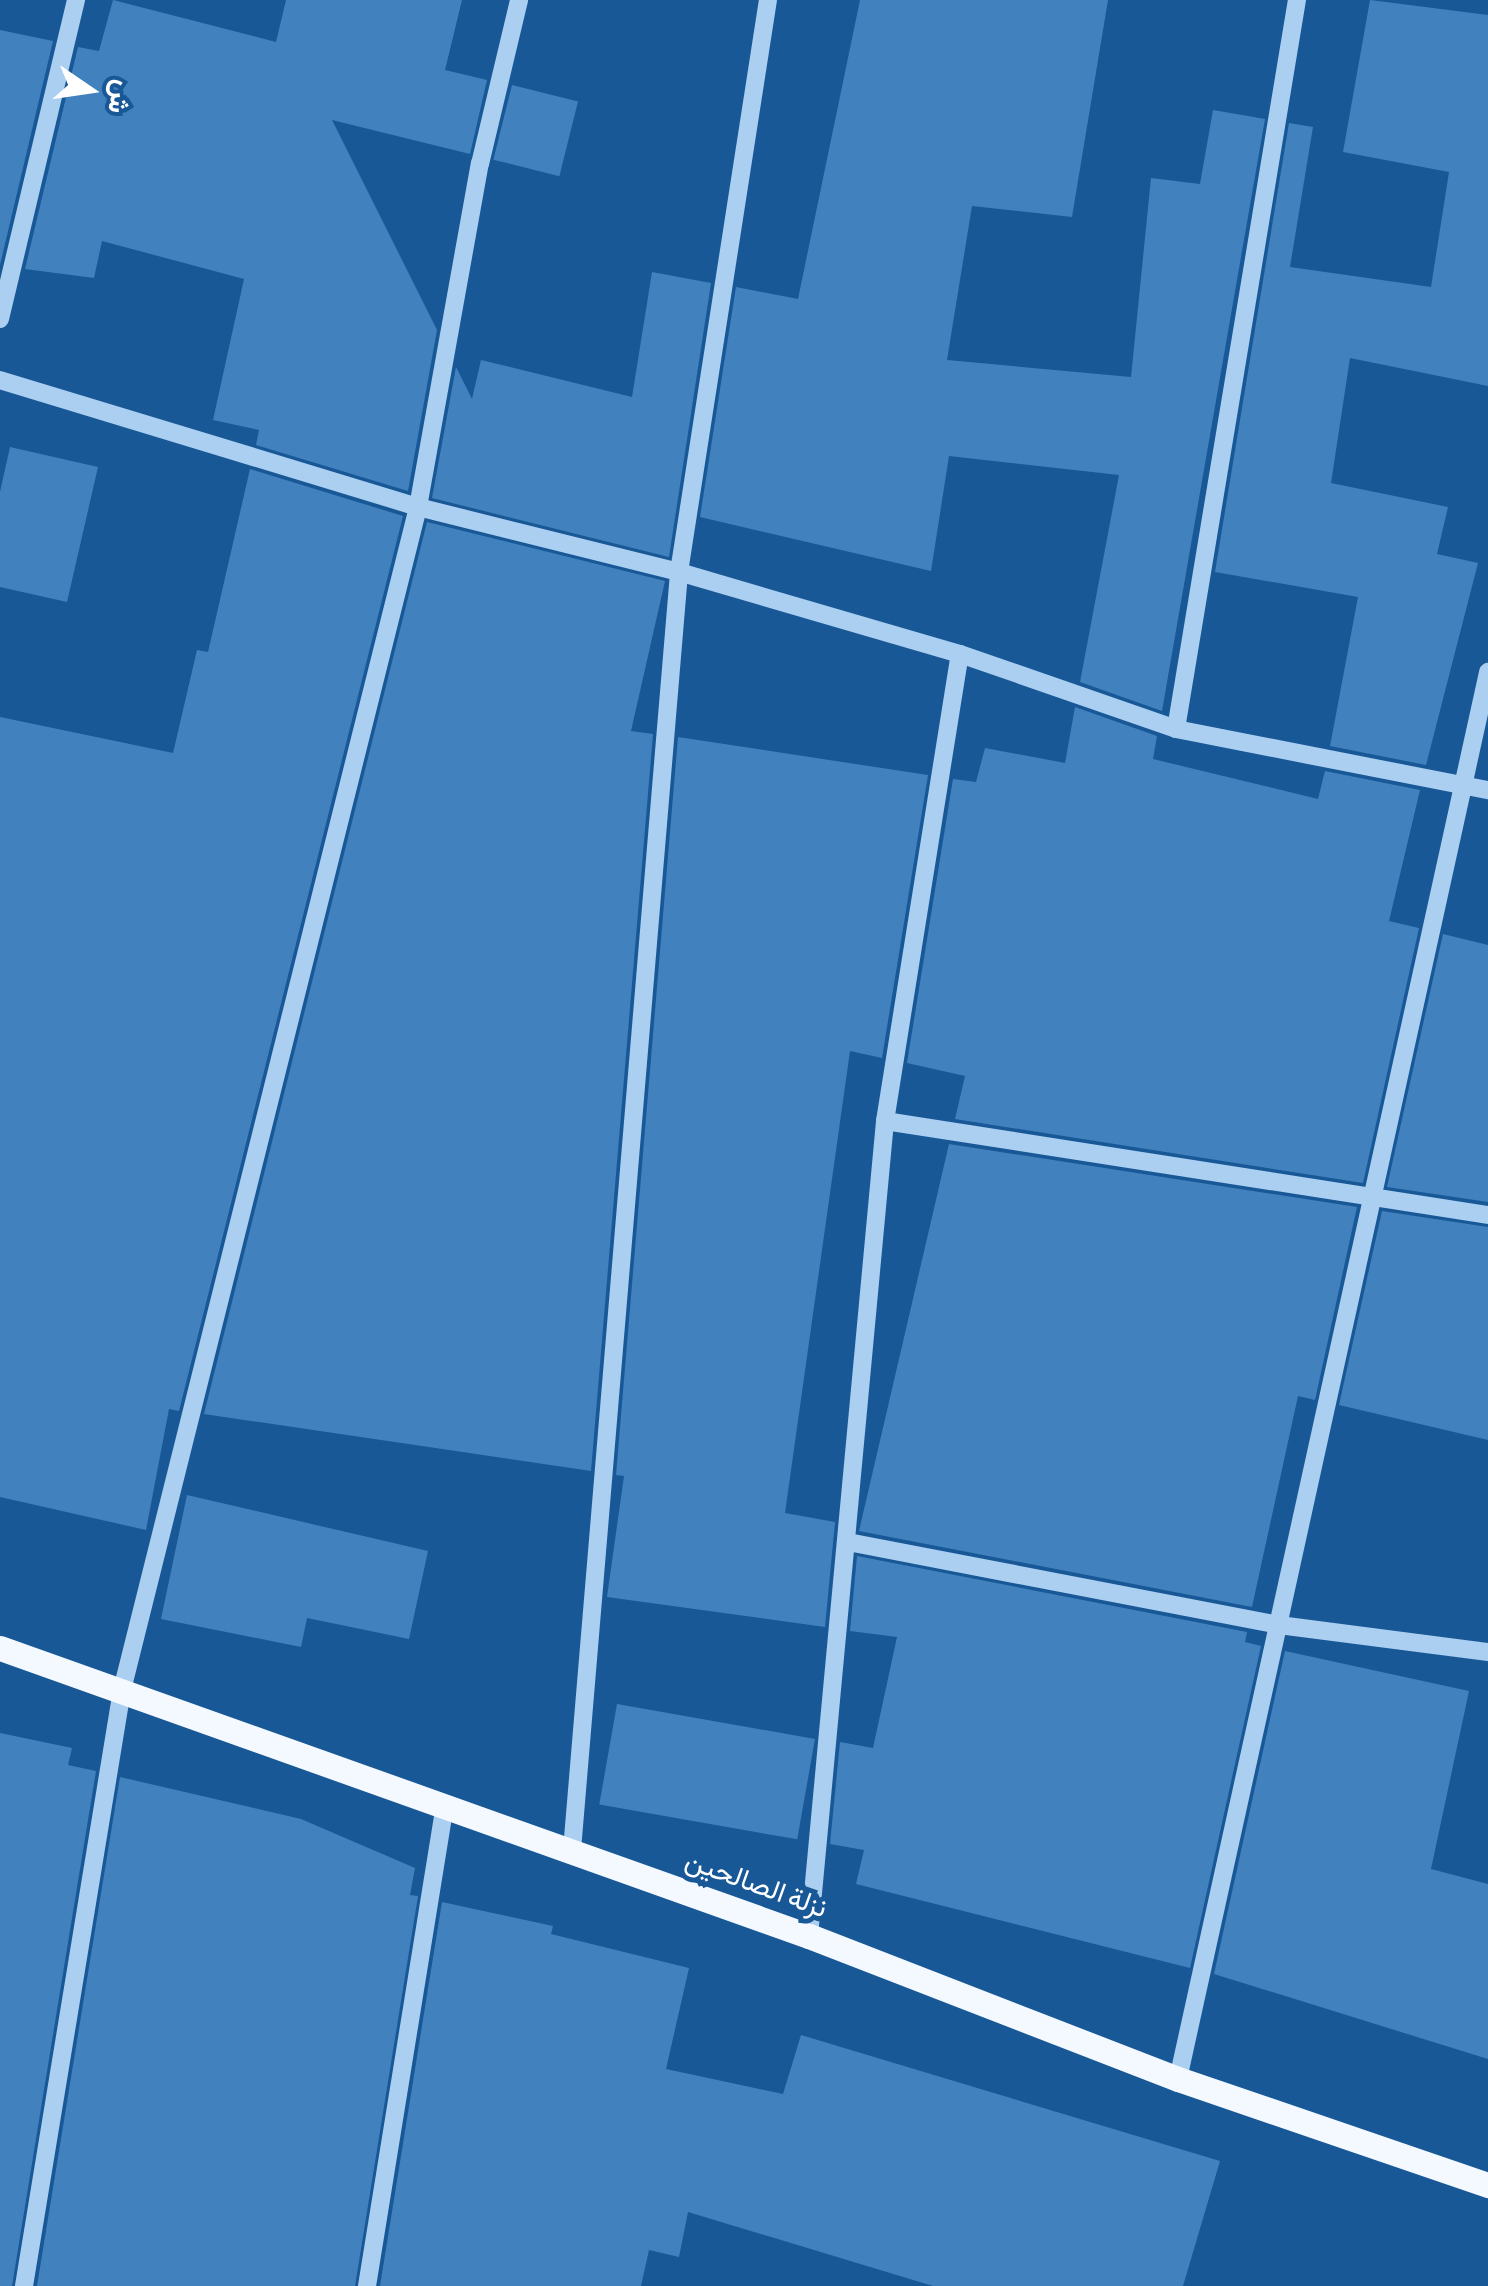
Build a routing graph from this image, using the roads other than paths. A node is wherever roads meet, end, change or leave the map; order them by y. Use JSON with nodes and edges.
{"nodes":[{"id":1,"x":76,"y":0,"type":"edge"},
{"id":2,"x":519,"y":0,"type":"edge"},
{"id":3,"x":768,"y":0,"type":"edge"},
{"id":4,"x":1297,"y":0,"type":"edge"},
{"id":5,"x":0,"y":319,"type":"edge"},
{"id":6,"x":0,"y":380,"type":"edge"},
{"id":7,"x":418,"y":508,"type":"junction"},
{"id":8,"x":679,"y":572,"type":"junction"},
{"id":9,"x":960,"y":654,"type":"junction"},
{"id":10,"x":1488,"y":672,"type":"edge"},
{"id":11,"x":1176,"y":728,"type":"junction"},
{"id":12,"x":1468,"y":786,"type":"junction"},
{"id":13,"x":1488,"y":790,"type":"edge"},
{"id":14,"x":885,"y":1122,"type":"junction"},
{"id":15,"x":1376,"y":1193,"type":"junction"},
{"id":16,"x":1488,"y":1214,"type":"edge"},
{"id":17,"x":848,"y":1542,"type":"junction"},
{"id":18,"x":1279,"y":1626,"type":"junction"},
{"id":19,"x":0,"y":1648,"type":"edge"},
{"id":20,"x":1488,"y":1652,"type":"edge"},
{"id":21,"x":122,"y":1690,"type":"junction"},
{"id":22,"x":444,"y":1805,"type":"junction"},
{"id":23,"x":572,"y":1850,"type":"junction"},
{"id":24,"x":809,"y":1936,"type":"junction"},
{"id":25,"x":1178,"y":2078,"type":"junction"},
{"id":26,"x":1488,"y":2185,"type":"edge"},
{"id":27,"x":24,"y":2286,"type":"edge"},
{"id":28,"x":367,"y":2286,"type":"edge"}],
"edges":[{"from":1,"to":5,"type":"street"},
{"from":2,"to":7,"type":"street"},
{"from":3,"to":8,"type":"street"},
{"from":4,"to":11,"type":"street"},
{"from":6,"to":7,"type":"street"},
{"from":7,"to":8,"type":"street"},
{"from":7,"to":21,"type":"street"},
{"from":8,"to":9,"type":"street"},
{"from":8,"to":23,"type":"street"},
{"from":9,"to":11,"type":"street"},
{"from":9,"to":14,"type":"street"},
{"from":10,"to":12,"type":"street"},
{"from":11,"to":12,"type":"street"},
{"from":12,"to":13,"type":"street"},
{"from":12,"to":15,"type":"street"},
{"from":14,"to":15,"type":"street"},
{"from":14,"to":17,"type":"street"},
{"from":15,"to":16,"type":"street"},
{"from":15,"to":18,"type":"street"},
{"from":17,"to":18,"type":"street"},
{"from":17,"to":24,"type":"street"},
{"from":18,"to":20,"type":"street"},
{"from":18,"to":25,"type":"street"},
{"from":19,"to":21,"type":"main road","name":"نزلة الصالحين"},
{"from":21,"to":22,"type":"main road","name":"نزلة الصالحين"},
{"from":21,"to":27,"type":"street"},
{"from":22,"to":23,"type":"main road","name":"نزلة الصالحين"},
{"from":22,"to":28,"type":"street"},
{"from":23,"to":24,"type":"main road","name":"نزلة الصالحين"},
{"from":24,"to":25,"type":"main road","name":"نزلة الصالحين"},
{"from":25,"to":26,"type":"main road","name":"نزلة الصالحين"}]}
